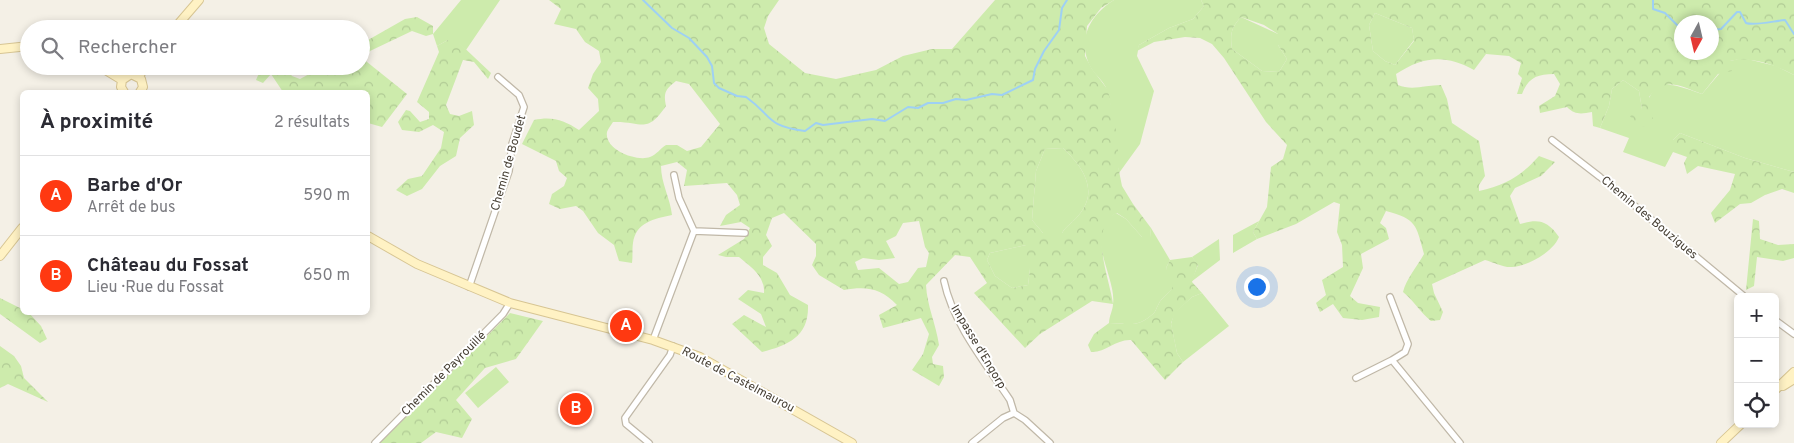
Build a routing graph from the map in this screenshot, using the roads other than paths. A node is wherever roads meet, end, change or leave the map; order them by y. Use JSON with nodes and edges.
{"nodes":[{"id":1,"x":199,"y":0,"type":"edge"},
{"id":2,"x":182,"y":20,"type":"edge"},
{"id":3,"x":20,"y":47,"type":"edge"},
{"id":4,"x":0,"y":49,"type":"edge"},
{"id":5,"x":113,"y":75,"type":"edge"},
{"id":6,"x":130,"y":75,"type":"edge"},
{"id":7,"x":135,"y":75,"type":"edge"},
{"id":8,"x":139,"y":76,"type":"joint"},
{"id":9,"x":498,"y":77,"type":"dead end"},
{"id":10,"x":122,"y":80,"type":"junction"},
{"id":11,"x":122,"y":90,"type":"edge"},
{"id":12,"x":142,"y":90,"type":"edge"},
{"id":13,"x":1552,"y":140,"type":"dead end"},
{"id":14,"x":674,"y":175,"type":"dead end"},
{"id":15,"x":20,"y":231,"type":"edge"},
{"id":16,"x":694,"y":231,"type":"junction"},
{"id":17,"x":745,"y":233,"type":"dead end"},
{"id":18,"x":370,"y":237,"type":"edge"},
{"id":19,"x":0,"y":256,"type":"edge"},
{"id":20,"x":944,"y":281,"type":"dead end"},
{"id":21,"x":469,"y":287,"type":"junction"},
{"id":22,"x":1740,"y":293,"type":"edge"},
{"id":23,"x":1390,"y":297,"type":"dead end"},
{"id":24,"x":510,"y":303,"type":"junction"},
{"id":25,"x":1779,"y":323,"type":"edge"},
{"id":26,"x":1794,"y":334,"type":"edge"},
{"id":27,"x":653,"y":340,"type":"junction"},
{"id":28,"x":673,"y":346,"type":"junction"},
{"id":29,"x":1392,"y":360,"type":"junction"},
{"id":30,"x":1794,"y":372,"type":"edge"},
{"id":31,"x":1356,"y":378,"type":"dead end"},
{"id":32,"x":1794,"y":380,"type":"edge"},
{"id":33,"x":1779,"y":387,"type":"edge"},
{"id":34,"x":1779,"y":389,"type":"edge"},
{"id":35,"x":1014,"y":413,"type":"junction"},
{"id":36,"x":1737,"y":428,"type":"edge"},
{"id":37,"x":375,"y":443,"type":"edge"},
{"id":38,"x":649,"y":443,"type":"edge"},
{"id":39,"x":852,"y":443,"type":"edge"},
{"id":40,"x":972,"y":443,"type":"edge"},
{"id":41,"x":1050,"y":443,"type":"edge"},
{"id":42,"x":1460,"y":443,"type":"edge"},
{"id":43,"x":1721,"y":443,"type":"edge"}],
"edges":[{"from":1,"to":2,"type":"street"},
{"from":3,"to":4,"type":"street"},
{"from":5,"to":10,"type":"street"},
{"from":6,"to":10,"type":"street"},
{"from":7,"to":8,"type":"street"},
{"from":8,"to":12,"type":"street"},
{"from":9,"to":21,"type":"street","name":"Chemin de Boudet"},
{"from":10,"to":11,"type":"street"},
{"from":13,"to":22,"type":"street","name":"Chemin des Bouzigues"},
{"from":14,"to":16,"type":"street"},
{"from":15,"to":19,"type":"street"},
{"from":16,"to":17,"type":"street"},
{"from":16,"to":27,"type":"street"},
{"from":18,"to":21,"type":"street","name":"Route de Castelmaurou"},
{"from":20,"to":35,"type":"street","name":"Impasse d'Engorp"},
{"from":21,"to":24,"type":"street","name":"Route de Castelmaurou"},
{"from":23,"to":29,"type":"street"},
{"from":24,"to":27,"type":"street","name":"Route de Castelmaurou"},
{"from":24,"to":37,"type":"street","name":"Chemin de Payrouillé"},
{"from":25,"to":26,"type":"street"},
{"from":27,"to":28,"type":"street","name":"Route de Castelmaurou"},
{"from":28,"to":38,"type":"street"},
{"from":28,"to":39,"type":"street","name":"Route de Castelmaurou"},
{"from":29,"to":31,"type":"street"},
{"from":29,"to":42,"type":"street"},
{"from":30,"to":33,"type":"street"},
{"from":32,"to":34,"type":"street"},
{"from":35,"to":40,"type":"street"},
{"from":35,"to":41,"type":"street"},
{"from":36,"to":43,"type":"street"}]}
